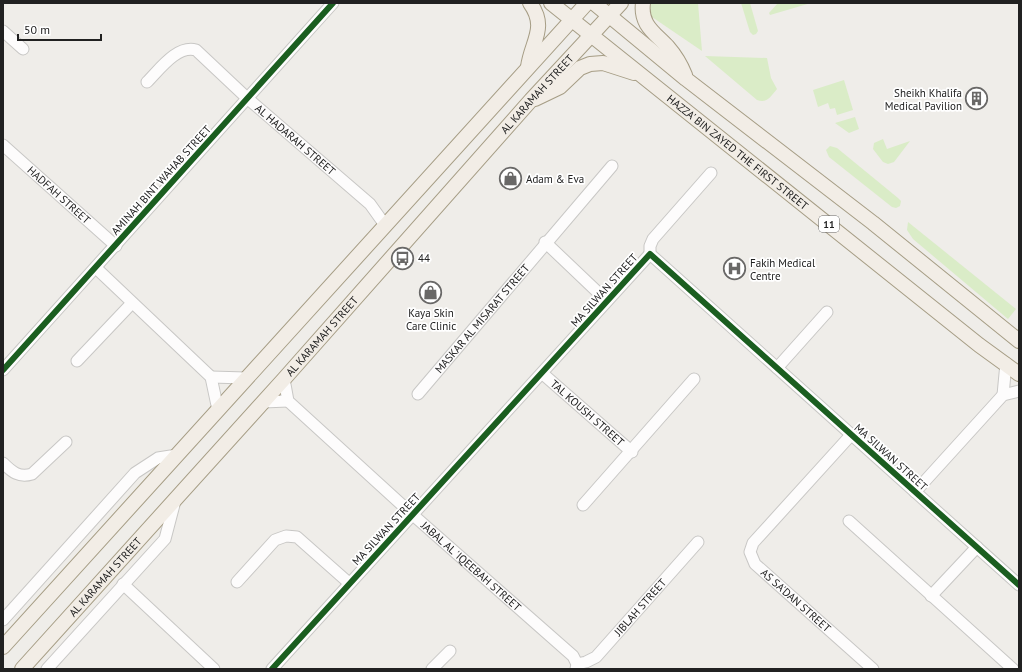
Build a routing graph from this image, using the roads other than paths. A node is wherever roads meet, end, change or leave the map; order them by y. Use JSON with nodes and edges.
{"nodes":[{"id":1,"x":530,"y":3,"type":"edge"},
{"id":2,"x":551,"y":3,"type":"edge"},
{"id":3,"x":587,"y":3,"type":"edge"},
{"id":4,"x":594,"y":3,"type":"edge"},
{"id":5,"x":621,"y":3,"type":"edge"},
{"id":6,"x":643,"y":3,"type":"edge"},
{"id":7,"x":331,"y":4,"type":"edge"},
{"id":8,"x":609,"y":16,"type":"junction"},
{"id":9,"x":572,"y":20,"type":"junction"},
{"id":10,"x":3,"y":31,"type":"edge"},
{"id":11,"x":591,"y":35,"type":"junction"},
{"id":12,"x":23,"y":49,"type":"dead end"},
{"id":13,"x":528,"y":70,"type":"junction"},
{"id":14,"x":639,"y":74,"type":"junction"},
{"id":15,"x":686,"y":79,"type":"junction"},
{"id":16,"x":147,"y":82,"type":"dead end"},
{"id":17,"x":247,"y":98,"type":"junction"},
{"id":18,"x":531,"y":100,"type":"junction"},
{"id":19,"x":3,"y":145,"type":"edge"},
{"id":20,"x":612,"y":166,"type":"dead end"},
{"id":21,"x":711,"y":173,"type":"dead end"},
{"id":22,"x":385,"y":224,"type":"junction"},
{"id":23,"x":545,"y":242,"type":"junction"},
{"id":24,"x":116,"y":246,"type":"junction"},
{"id":25,"x":650,"y":254,"type":"junction"},
{"id":26,"x":96,"y":268,"type":"junction"},
{"id":27,"x":607,"y":301,"type":"junction"},
{"id":28,"x":132,"y":303,"type":"junction"},
{"id":29,"x":827,"y":312,"type":"dead end"},
{"id":30,"x":1019,"y":341,"type":"edge"},
{"id":31,"x":77,"y":361,"type":"dead end"},
{"id":32,"x":1006,"y":363,"type":"junction"},
{"id":33,"x":777,"y":368,"type":"junction"},
{"id":34,"x":3,"y":370,"type":"edge"},
{"id":35,"x":543,"y":374,"type":"junction"},
{"id":36,"x":1019,"y":374,"type":"edge"},
{"id":37,"x":211,"y":377,"type":"junction"},
{"id":38,"x":246,"y":378,"type":"junction"},
{"id":39,"x":694,"y":379,"type":"dead end"},
{"id":40,"x":284,"y":380,"type":"junction"},
{"id":41,"x":1019,"y":391,"type":"edge"},
{"id":42,"x":418,"y":394,"type":"dead end"},
{"id":43,"x":1003,"y":395,"type":"junction"},
{"id":44,"x":288,"y":401,"type":"junction"},
{"id":45,"x":263,"y":402,"type":"junction"},
{"id":46,"x":218,"y":410,"type":"junction"},
{"id":47,"x":851,"y":435,"type":"junction"},
{"id":48,"x":66,"y":442,"type":"dead end"},
{"id":49,"x":632,"y":452,"type":"junction"},
{"id":50,"x":177,"y":455,"type":"junction"},
{"id":51,"x":3,"y":463,"type":"edge"},
{"id":52,"x":916,"y":492,"type":"junction"},
{"id":53,"x":175,"y":500,"type":"junction"},
{"id":54,"x":583,"y":505,"type":"dead end"},
{"id":55,"x":413,"y":515,"type":"junction"},
{"id":56,"x":848,"y":521,"type":"dead end"},
{"id":57,"x":698,"y":542,"type":"dead end"},
{"id":58,"x":977,"y":547,"type":"junction"},
{"id":59,"x":237,"y":582,"type":"dead end"},
{"id":60,"x":349,"y":583,"type":"junction"},
{"id":61,"x":123,"y":584,"type":"junction"},
{"id":62,"x":1019,"y":585,"type":"edge"},
{"id":63,"x":931,"y":596,"type":"junction"},
{"id":64,"x":4,"y":616,"type":"edge"},
{"id":65,"x":3,"y":647,"type":"edge"},
{"id":66,"x":450,"y":651,"type":"dead end"},
{"id":67,"x":576,"y":666,"type":"edge"},
{"id":68,"x":274,"y":668,"type":"edge"},
{"id":69,"x":22,"y":669,"type":"edge"},
{"id":70,"x":47,"y":669,"type":"edge"},
{"id":71,"x":214,"y":669,"type":"edge"},
{"id":72,"x":432,"y":669,"type":"edge"},
{"id":73,"x":873,"y":669,"type":"edge"},
{"id":74,"x":1013,"y":669,"type":"edge"}],
"edges":[{"from":1,"to":13,"type":"main road"},
{"from":2,"to":9,"type":"main road","name":"HAZZA' BIN ZAYED THE FIRST STREET","number":"11"},
{"from":3,"to":9,"type":"main road"},
{"from":4,"to":8,"type":"main road","number":"11"},
{"from":5,"to":8,"type":"main road","name":"AL KARAMAH STREET"},
{"from":6,"to":15,"type":"main road"},
{"from":7,"to":17,"type":"street","name":"AMINAH BINT WAHAB STREET"},
{"from":8,"to":11,"type":"main road","name":"AL KARAMAH STREET"},
{"from":8,"to":15,"type":"main road","number":"11"},
{"from":9,"to":11,"type":"main road","name":"HAZZA' BIN ZAYED THE FIRST STREET","number":"11"},
{"from":9,"to":13,"type":"main road"},
{"from":10,"to":12,"type":"street"},
{"from":11,"to":14,"type":"main road","name":"HAZZA' BIN ZAYED THE FIRST STREET","number":"11"},
{"from":11,"to":18,"type":"main road","name":"AL KARAMAH STREET"},
{"from":13,"to":22,"type":"main road"},
{"from":14,"to":18,"type":"main road"},
{"from":14,"to":32,"type":"main road","name":"HAZZA' BIN ZAYED THE FIRST STREET","number":"11"},
{"from":15,"to":30,"type":"main road","number":"11"},
{"from":16,"to":17,"type":"street","name":"AL HADARAH STREET"},
{"from":17,"to":22,"type":"street","name":"AL HADARAH STREET"},
{"from":17,"to":24,"type":"street","name":"AMINAH BINT WAHAB STREET"},
{"from":18,"to":40,"type":"main road","name":"AL KARAMAH STREET"},
{"from":19,"to":24,"type":"street","name":"HADFAH STREET"},
{"from":20,"to":23,"type":"street","name":"MASKAR AL MISARAT STREET"},
{"from":21,"to":25,"type":"street"},
{"from":22,"to":38,"type":"main road"},
{"from":23,"to":27,"type":"street"},
{"from":23,"to":42,"type":"street","name":"MASKAR AL MISARAT STREET"},
{"from":24,"to":26,"type":"street","name":"AMINAH BINT WAHAB STREET"},
{"from":25,"to":27,"type":"street","name":"MA SILWAN STREET"},
{"from":25,"to":33,"type":"street","name":"MA SILWAN STREET"},
{"from":26,"to":28,"type":"street"},
{"from":26,"to":34,"type":"street","name":"AMINAH BINT WAHAB STREET"},
{"from":27,"to":35,"type":"street","name":"MA SILWAN STREET"},
{"from":28,"to":31,"type":"street"},
{"from":28,"to":37,"type":"street"},
{"from":29,"to":33,"type":"street"},
{"from":32,"to":36,"type":"main road","name":"HAZZA' BIN ZAYED THE FIRST STREET","number":"11"},
{"from":32,"to":43,"type":"street"},
{"from":33,"to":47,"type":"street","name":"MA SILWAN STREET"},
{"from":35,"to":49,"type":"street","name":"TAL KOUSH STREET"},
{"from":35,"to":55,"type":"street","name":"MA SILWAN STREET"},
{"from":37,"to":38,"type":"street"},
{"from":37,"to":46,"type":"street"},
{"from":38,"to":46,"type":"main road"},
{"from":39,"to":49,"type":"street","name":"TAL KOUSH STREET"},
{"from":40,"to":44,"type":"street"},
{"from":40,"to":45,"type":"main road","name":"AL KARAMAH STREET"},
{"from":41,"to":43,"type":"street"},
{"from":43,"to":52,"type":"street"},
{"from":44,"to":45,"type":"street"},
{"from":44,"to":55,"type":"street","name":"JABAL AL 'IQEEBAH STREET"},
{"from":45,"to":53,"type":"main road","name":"AL KARAMAH STREET"},
{"from":46,"to":50,"type":"main road"},
{"from":47,"to":52,"type":"street","name":"MA SILWAN STREET"},
{"from":47,"to":73,"type":"street","name":"AS SA'DAN STREET"},
{"from":48,"to":51,"type":"street"},
{"from":49,"to":54,"type":"street","name":"TAL KOUSH STREET"},
{"from":50,"to":64,"type":"street"},
{"from":50,"to":65,"type":"main road"},
{"from":52,"to":58,"type":"street","name":"MA SILWAN STREET"},
{"from":53,"to":61,"type":"street"},
{"from":53,"to":69,"type":"main road","name":"AL KARAMAH STREET"},
{"from":55,"to":60,"type":"street","name":"MA SILWAN STREET"},
{"from":55,"to":67,"type":"street","name":"JABAL AL 'IQEEBAH STREET"},
{"from":56,"to":63,"type":"street"},
{"from":57,"to":67,"type":"street","name":"JIBLAH STREET"},
{"from":58,"to":62,"type":"street","name":"MA SILWAN STREET"},
{"from":58,"to":63,"type":"street"},
{"from":59,"to":60,"type":"street"},
{"from":60,"to":68,"type":"street","name":"MA SILWAN STREET"},
{"from":61,"to":70,"type":"street"},
{"from":61,"to":71,"type":"street"},
{"from":63,"to":74,"type":"street"},
{"from":66,"to":72,"type":"street"}]}
